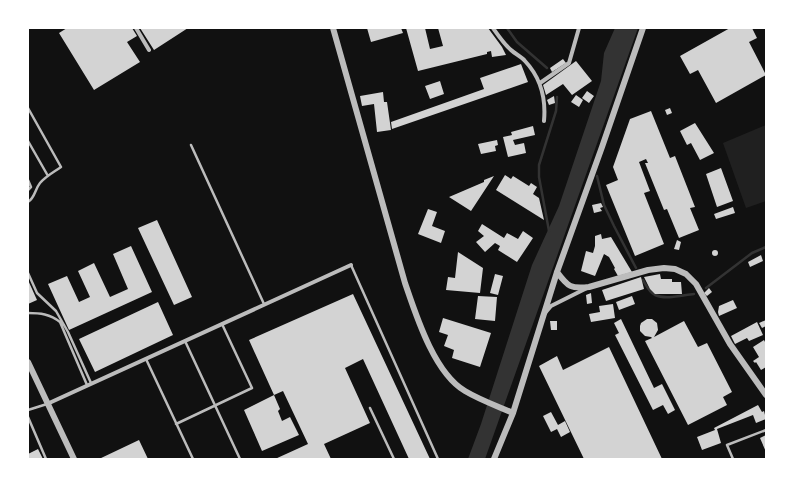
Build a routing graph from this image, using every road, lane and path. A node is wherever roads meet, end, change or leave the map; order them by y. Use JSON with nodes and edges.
{"nodes":[{"id":1,"x":136,"y":28,"type":"edge"},
{"id":2,"x":333,"y":28,"type":"edge"},
{"id":3,"x":493,"y":28,"type":"edge"},
{"id":4,"x":579,"y":28,"type":"edge"},
{"id":5,"x":643,"y":28,"type":"edge"},
{"id":6,"x":149,"y":50,"type":"dead end"},
{"id":7,"x":540,"y":83,"type":"junction"},
{"id":8,"x":28,"y":108,"type":"edge"},
{"id":9,"x":544,"y":121,"type":"dead end"},
{"id":10,"x":28,"y":141,"type":"edge"},
{"id":11,"x":191,"y":145,"type":"dead end"},
{"id":12,"x":48,"y":176,"type":"junction"},
{"id":13,"x":28,"y":180,"type":"edge"},
{"id":14,"x":28,"y":190,"type":"edge"},
{"id":15,"x":28,"y":202,"type":"edge"},
{"id":16,"x":351,"y":265,"type":"joint"},
{"id":17,"x":557,"y":272,"type":"junction"},
{"id":18,"x":28,"y":273,"type":"edge"},
{"id":19,"x":589,"y":287,"type":"junction"},
{"id":20,"x":264,"y":304,"type":"junction"},
{"id":21,"x":28,"y":312,"type":"edge"},
{"id":22,"x":543,"y":316,"type":"junction"},
{"id":23,"x":222,"y":324,"type":"junction"},
{"id":24,"x":185,"y":340,"type":"junction"},
{"id":25,"x":146,"y":358,"type":"junction"},
{"id":26,"x":28,"y":362,"type":"edge"},
{"id":27,"x":89,"y":384,"type":"junction"},
{"id":28,"x":766,"y":394,"type":"edge"},
{"id":29,"x":47,"y":404,"type":"junction"},
{"id":30,"x":215,"y":405,"type":"junction"},
{"id":31,"x":370,"y":408,"type":"dead end"},
{"id":32,"x":28,"y":410,"type":"edge"},
{"id":33,"x":513,"y":413,"type":"junction"},
{"id":34,"x":28,"y":417,"type":"edge"},
{"id":35,"x":176,"y":424,"type":"junction"},
{"id":36,"x":766,"y":430,"type":"edge"},
{"id":37,"x":46,"y":459,"type":"edge"},
{"id":38,"x":74,"y":459,"type":"edge"},
{"id":39,"x":193,"y":459,"type":"edge"},
{"id":40,"x":240,"y":459,"type":"edge"},
{"id":41,"x":394,"y":459,"type":"edge"},
{"id":42,"x":438,"y":459,"type":"edge"},
{"id":43,"x":494,"y":459,"type":"edge"},
{"id":44,"x":733,"y":459,"type":"edge"}],
"edges":[{"from":1,"to":6,"type":"street"},
{"from":2,"to":33,"type":"street"},
{"from":3,"to":7,"type":"street"},
{"from":4,"to":7,"type":"street"},
{"from":5,"to":17,"type":"street"},
{"from":7,"to":9,"type":"street"},
{"from":8,"to":12,"type":"lane"},
{"from":10,"to":12,"type":"lane"},
{"from":11,"to":20,"type":"lane"},
{"from":12,"to":15,"type":"lane"},
{"from":13,"to":14,"type":"lane"},
{"from":16,"to":20,"type":"street"},
{"from":16,"to":42,"type":"lane"},
{"from":17,"to":19,"type":"street"},
{"from":17,"to":22,"type":"street"},
{"from":18,"to":27,"type":"lane"},
{"from":19,"to":22,"type":"street"},
{"from":19,"to":28,"type":"street"},
{"from":20,"to":23,"type":"street"},
{"from":21,"to":27,"type":"lane"},
{"from":22,"to":33,"type":"street"},
{"from":23,"to":24,"type":"street"},
{"from":23,"to":30,"type":"lane"},
{"from":24,"to":25,"type":"street"},
{"from":24,"to":30,"type":"lane"},
{"from":25,"to":27,"type":"street"},
{"from":25,"to":35,"type":"lane"},
{"from":26,"to":29,"type":"street"},
{"from":27,"to":29,"type":"street"},
{"from":29,"to":32,"type":"lane"},
{"from":29,"to":38,"type":"street"},
{"from":30,"to":35,"type":"lane"},
{"from":30,"to":40,"type":"lane"},
{"from":31,"to":41,"type":"lane"},
{"from":33,"to":43,"type":"street"},
{"from":34,"to":37,"type":"lane"},
{"from":35,"to":39,"type":"lane"},
{"from":36,"to":44,"type":"lane"}]}
